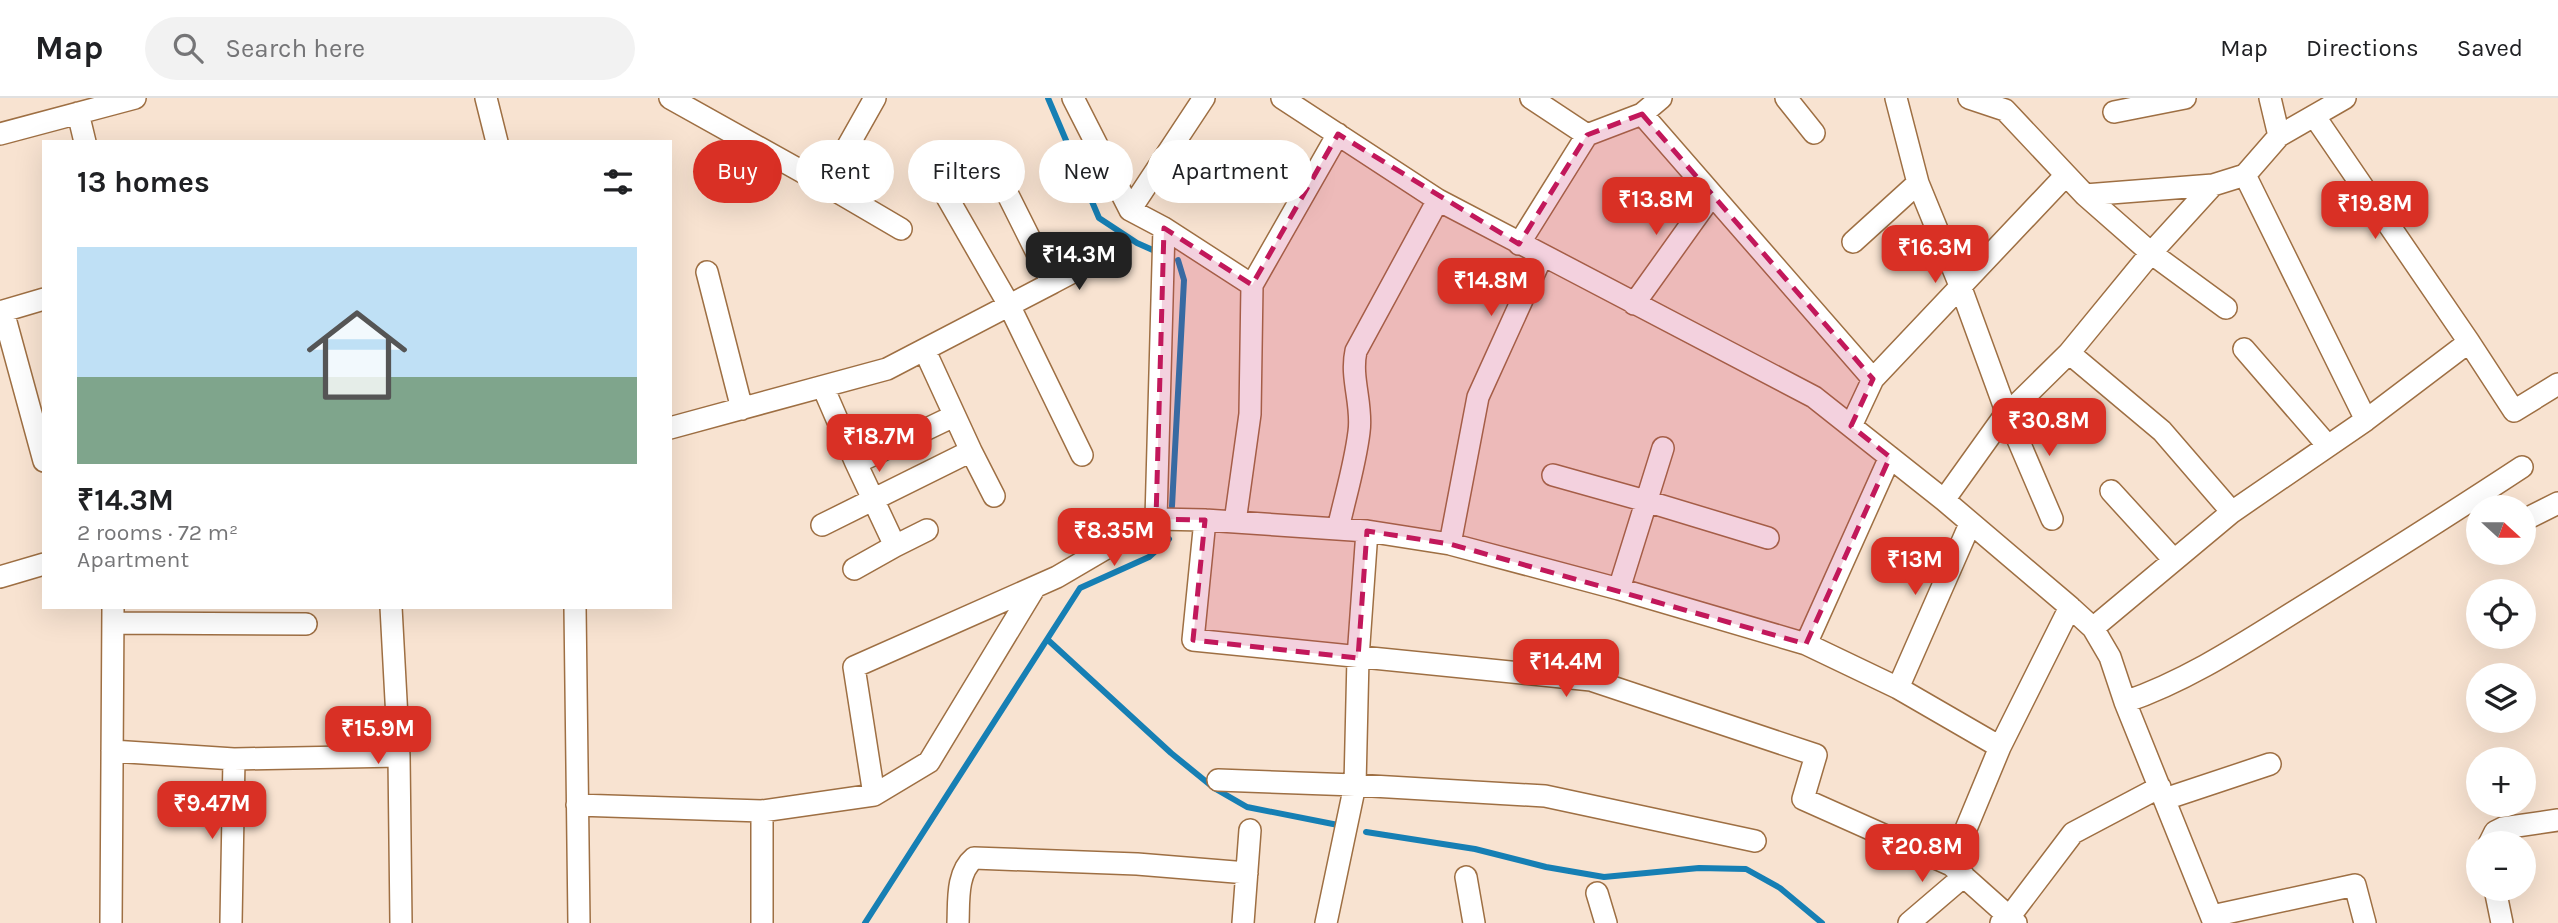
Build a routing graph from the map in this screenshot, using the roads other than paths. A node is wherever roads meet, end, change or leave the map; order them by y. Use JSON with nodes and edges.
{"nodes":[{"id":1,"x":135,"y":98,"type":"edge"},
{"id":2,"x":486,"y":98,"type":"edge"},
{"id":3,"x":670,"y":98,"type":"edge"},
{"id":4,"x":875,"y":98,"type":"edge"},
{"id":5,"x":1073,"y":98,"type":"edge"},
{"id":6,"x":1204,"y":98,"type":"edge"},
{"id":7,"x":1282,"y":98,"type":"edge"},
{"id":8,"x":1531,"y":98,"type":"edge"},
{"id":9,"x":1661,"y":98,"type":"edge"},
{"id":10,"x":1786,"y":98,"type":"edge"},
{"id":11,"x":1896,"y":98,"type":"edge"},
{"id":12,"x":1969,"y":98,"type":"edge"},
{"id":13,"x":2185,"y":98,"type":"edge"},
{"id":14,"x":2270,"y":98,"type":"edge"},
{"id":15,"x":2345,"y":98,"type":"edge"},
{"id":16,"x":101,"y":102,"type":"edge"},
{"id":17,"x":707,"y":106,"type":"edge"},
{"id":18,"x":2114,"y":112,"type":"dead end"},
{"id":19,"x":78,"y":113,"type":"junction"},
{"id":20,"x":1642,"y":114,"type":"junction"},
{"id":21,"x":2315,"y":117,"type":"junction"},
{"id":22,"x":1814,"y":133,"type":"dead end"},
{"id":23,"x":0,"y":134,"type":"edge"},
{"id":24,"x":1338,"y":134,"type":"junction"},
{"id":25,"x":1587,"y":135,"type":"junction"},
{"id":26,"x":2280,"y":136,"type":"junction"},
{"id":27,"x":85,"y":140,"type":"edge"},
{"id":28,"x":496,"y":140,"type":"edge"},
{"id":29,"x":852,"y":140,"type":"edge"},
{"id":30,"x":796,"y":164,"type":"edge"},
{"id":31,"x":2066,"y":174,"type":"junction"},
{"id":32,"x":2245,"y":175,"type":"junction"},
{"id":33,"x":1918,"y":183,"type":"junction"},
{"id":34,"x":2213,"y":185,"type":"junction"},
{"id":35,"x":1712,"y":195,"type":"junction"},
{"id":36,"x":2085,"y":195,"type":"junction"},
{"id":37,"x":1438,"y":200,"type":"junction"},
{"id":38,"x":858,"y":203,"type":"edge"},
{"id":39,"x":1130,"y":210,"type":"junction"},
{"id":40,"x":1164,"y":228,"type":"junction"},
{"id":41,"x":901,"y":229,"type":"dead end"},
{"id":42,"x":1853,"y":242,"type":"dead end"},
{"id":43,"x":1519,"y":244,"type":"junction"},
{"id":44,"x":2151,"y":253,"type":"junction"},
{"id":45,"x":1542,"y":256,"type":"junction"},
{"id":46,"x":1088,"y":264,"type":"dead end"},
{"id":47,"x":707,"y":272,"type":"dead end"},
{"id":48,"x":1052,"y":283,"type":"junction"},
{"id":49,"x":1252,"y":285,"type":"junction"},
{"id":50,"x":1961,"y":288,"type":"junction"},
{"id":51,"x":42,"y":300,"type":"edge"},
{"id":52,"x":1634,"y":303,"type":"junction"},
{"id":53,"x":1009,"y":305,"type":"junction"},
{"id":54,"x":2226,"y":308,"type":"dead end"},
{"id":55,"x":2,"y":312,"type":"edge"},
{"id":56,"x":2469,"y":342,"type":"junction"},
{"id":57,"x":2244,"y":349,"type":"dead end"},
{"id":58,"x":925,"y":351,"type":"junction"},
{"id":59,"x":2069,"y":353,"type":"junction"},
{"id":60,"x":1873,"y":379,"type":"junction"},
{"id":61,"x":2558,"y":384,"type":"edge"},
{"id":62,"x":823,"y":387,"type":"junction"},
{"id":63,"x":742,"y":409,"type":"junction"},
{"id":64,"x":2007,"y":414,"type":"junction"},
{"id":65,"x":954,"y":416,"type":"junction"},
{"id":66,"x":2366,"y":420,"type":"junction"},
{"id":67,"x":1851,"y":425,"type":"junction"},
{"id":68,"x":672,"y":427,"type":"edge"},
{"id":69,"x":2328,"y":446,"type":"junction"},
{"id":70,"x":1663,"y":448,"type":"dead end"},
{"id":71,"x":971,"y":451,"type":"junction"},
{"id":72,"x":42,"y":454,"type":"edge"},
{"id":73,"x":1082,"y":455,"type":"dead end"},
{"id":74,"x":1889,"y":457,"type":"junction"},
{"id":75,"x":856,"y":463,"type":"junction"},
{"id":76,"x":2522,"y":467,"type":"dead end"},
{"id":77,"x":1553,"y":475,"type":"dead end"},
{"id":78,"x":2110,"y":491,"type":"dead end"},
{"id":79,"x":994,"y":496,"type":"dead end"},
{"id":80,"x":873,"y":500,"type":"junction"},
{"id":81,"x":1646,"y":500,"type":"junction"},
{"id":82,"x":1944,"y":500,"type":"junction"},
{"id":83,"x":2558,"y":503,"type":"edge"},
{"id":84,"x":2232,"y":512,"type":"junction"},
{"id":85,"x":2536,"y":514,"type":"edge"},
{"id":86,"x":1156,"y":519,"type":"junction"},
{"id":87,"x":2052,"y":519,"type":"dead end"},
{"id":88,"x":1205,"y":520,"type":"junction"},
{"id":89,"x":1235,"y":522,"type":"junction"},
{"id":90,"x":1970,"y":524,"type":"junction"},
{"id":91,"x":822,"y":525,"type":"dead end"},
{"id":92,"x":1338,"y":529,"type":"junction"},
{"id":93,"x":927,"y":530,"type":"dead end"},
{"id":94,"x":1367,"y":531,"type":"junction"},
{"id":95,"x":1768,"y":538,"type":"dead end"},
{"id":96,"x":1450,"y":544,"type":"junction"},
{"id":97,"x":895,"y":546,"type":"junction"},
{"id":98,"x":2174,"y":561,"type":"junction"},
{"id":99,"x":42,"y":565,"type":"edge"},
{"id":100,"x":854,"y":569,"type":"dead end"},
{"id":101,"x":0,"y":577,"type":"edge"},
{"id":102,"x":1035,"y":587,"type":"junction"},
{"id":103,"x":1619,"y":589,"type":"junction"},
{"id":104,"x":2070,"y":607,"type":"junction"},
{"id":105,"x":391,"y":609,"type":"edge"},
{"id":106,"x":575,"y":609,"type":"edge"},
{"id":107,"x":113,"y":615,"type":"edge"},
{"id":108,"x":306,"y":624,"type":"dead end"},
{"id":109,"x":2094,"y":628,"type":"junction"},
{"id":110,"x":1806,"y":644,"type":"junction"},
{"id":111,"x":1358,"y":658,"type":"junction"},
{"id":112,"x":1898,"y":688,"type":"junction"},
{"id":113,"x":2125,"y":702,"type":"junction"},
{"id":114,"x":2000,"y":747,"type":"junction"},
{"id":115,"x":112,"y":751,"type":"junction"},
{"id":116,"x":399,"y":756,"type":"junction"},
{"id":117,"x":234,"y":759,"type":"junction"},
{"id":118,"x":2270,"y":764,"type":"dead end"},
{"id":119,"x":1217,"y":780,"type":"dead end"},
{"id":120,"x":1355,"y":785,"type":"junction"},
{"id":121,"x":2163,"y":793,"type":"junction"},
{"id":122,"x":874,"y":795,"type":"junction"},
{"id":123,"x":577,"y":805,"type":"junction"},
{"id":124,"x":762,"y":811,"type":"junction"},
{"id":125,"x":2558,"y":820,"type":"edge"},
{"id":126,"x":1250,"y":830,"type":"dead end"},
{"id":127,"x":2497,"y":831,"type":"edge"},
{"id":128,"x":1755,"y":841,"type":"dead end"},
{"id":129,"x":1957,"y":871,"type":"junction"},
{"id":130,"x":1247,"y":873,"type":"junction"},
{"id":131,"x":1465,"y":877,"type":"dead end"},
{"id":132,"x":1597,"y":893,"type":"dead end"},
{"id":133,"x":2498,"y":901,"type":"edge"},
{"id":134,"x":2213,"y":920,"type":"edge"},
{"id":135,"x":2009,"y":921,"type":"edge"},
{"id":136,"x":111,"y":923,"type":"edge"},
{"id":137,"x":231,"y":923,"type":"edge"},
{"id":138,"x":401,"y":923,"type":"edge"},
{"id":139,"x":579,"y":923,"type":"edge"},
{"id":140,"x":762,"y":923,"type":"edge"},
{"id":141,"x":958,"y":923,"type":"edge"},
{"id":142,"x":1243,"y":923,"type":"edge"},
{"id":143,"x":1326,"y":923,"type":"edge"},
{"id":144,"x":1474,"y":923,"type":"edge"},
{"id":145,"x":1606,"y":923,"type":"edge"},
{"id":146,"x":1909,"y":923,"type":"edge"},
{"id":147,"x":2365,"y":923,"type":"edge"},
{"id":148,"x":2502,"y":923,"type":"edge"}],
"edges":[{"from":1,"to":16,"type":"street"},
{"from":2,"to":28,"type":"street"},
{"from":3,"to":17,"type":"street"},
{"from":4,"to":29,"type":"street"},
{"from":5,"to":39,"type":"street"},
{"from":6,"to":39,"type":"street"},
{"from":7,"to":24,"type":"street"},
{"from":8,"to":25,"type":"street"},
{"from":9,"to":20,"type":"street"},
{"from":10,"to":22,"type":"street"},
{"from":11,"to":33,"type":"street"},
{"from":12,"to":31,"type":"street"},
{"from":13,"to":18,"type":"street"},
{"from":14,"to":26,"type":"street"},
{"from":15,"to":21,"type":"street"},
{"from":16,"to":19,"type":"street"},
{"from":17,"to":30,"type":"street"},
{"from":19,"to":23,"type":"street"},
{"from":19,"to":27,"type":"street"},
{"from":20,"to":25,"type":"street"},
{"from":20,"to":35,"type":"street"},
{"from":21,"to":26,"type":"street"},
{"from":21,"to":56,"type":"street"},
{"from":24,"to":37,"type":"street"},
{"from":24,"to":49,"type":"street"},
{"from":25,"to":43,"type":"street"},
{"from":26,"to":32,"type":"street"},
{"from":31,"to":36,"type":"street"},
{"from":31,"to":50,"type":"street"},
{"from":32,"to":34,"type":"street"},
{"from":32,"to":66,"type":"street"},
{"from":33,"to":42,"type":"street"},
{"from":33,"to":50,"type":"street"},
{"from":34,"to":36,"type":"street"},
{"from":34,"to":44,"type":"street"},
{"from":35,"to":52,"type":"street"},
{"from":35,"to":60,"type":"street"},
{"from":36,"to":44,"type":"street"},
{"from":37,"to":43,"type":"street"},
{"from":37,"to":92,"type":"street"},
{"from":38,"to":41,"type":"street"},
{"from":39,"to":40,"type":"street"},
{"from":40,"to":49,"type":"street"},
{"from":40,"to":86,"type":"street"},
{"from":43,"to":45,"type":"street"},
{"from":44,"to":54,"type":"street"},
{"from":44,"to":59,"type":"street"},
{"from":45,"to":52,"type":"street"},
{"from":45,"to":96,"type":"street"},
{"from":46,"to":48,"type":"street"},
{"from":47,"to":63,"type":"street"},
{"from":48,"to":53,"type":"street"},
{"from":48,"to":53,"type":"street"},
{"from":49,"to":89,"type":"street"},
{"from":50,"to":60,"type":"street"},
{"from":50,"to":64,"type":"street"},
{"from":51,"to":55,"type":"street"},
{"from":52,"to":67,"type":"street"},
{"from":53,"to":58,"type":"street"},
{"from":53,"to":73,"type":"street"},
{"from":55,"to":72,"type":"street"},
{"from":56,"to":61,"type":"street"},
{"from":56,"to":66,"type":"street"},
{"from":57,"to":69,"type":"street"},
{"from":58,"to":62,"type":"street"},
{"from":58,"to":65,"type":"street"},
{"from":59,"to":64,"type":"street"},
{"from":59,"to":84,"type":"street"},
{"from":60,"to":67,"type":"street"},
{"from":62,"to":63,"type":"street"},
{"from":62,"to":75,"type":"street"},
{"from":63,"to":68,"type":"street"},
{"from":64,"to":82,"type":"street"},
{"from":64,"to":87,"type":"street"},
{"from":65,"to":71,"type":"street"},
{"from":65,"to":75,"type":"street"},
{"from":66,"to":69,"type":"street"},
{"from":67,"to":74,"type":"street"},
{"from":69,"to":84,"type":"street"},
{"from":70,"to":81,"type":"street"},
{"from":71,"to":79,"type":"street"},
{"from":71,"to":80,"type":"street"},
{"from":74,"to":82,"type":"street"},
{"from":74,"to":110,"type":"street"},
{"from":75,"to":80,"type":"street"},
{"from":76,"to":113,"type":"street"},
{"from":77,"to":81,"type":"street"},
{"from":78,"to":98,"type":"street"},
{"from":80,"to":91,"type":"street"},
{"from":80,"to":97,"type":"street"},
{"from":81,"to":95,"type":"street"},
{"from":81,"to":103,"type":"street"},
{"from":82,"to":90,"type":"street"},
{"from":83,"to":85,"type":"street"},
{"from":84,"to":98,"type":"street"},
{"from":86,"to":88,"type":"street"},
{"from":86,"to":102,"type":"street"},
{"from":88,"to":89,"type":"street"},
{"from":88,"to":111,"type":"street"},
{"from":89,"to":92,"type":"street"},
{"from":90,"to":104,"type":"street"},
{"from":90,"to":112,"type":"street"},
{"from":92,"to":94,"type":"street"},
{"from":93,"to":97,"type":"street"},
{"from":94,"to":96,"type":"street"},
{"from":94,"to":111,"type":"street"},
{"from":96,"to":103,"type":"street"},
{"from":97,"to":100,"type":"street"},
{"from":98,"to":109,"type":"street"},
{"from":99,"to":101,"type":"street"},
{"from":102,"to":122,"type":"street"},
{"from":102,"to":122,"type":"street"},
{"from":103,"to":110,"type":"street"},
{"from":104,"to":109,"type":"street"},
{"from":104,"to":114,"type":"street"},
{"from":105,"to":116,"type":"street"},
{"from":106,"to":123,"type":"street"},
{"from":107,"to":108,"type":"street"},
{"from":107,"to":115,"type":"street"},
{"from":109,"to":113,"type":"street"},
{"from":110,"to":112,"type":"street"},
{"from":111,"to":120,"type":"street"},
{"from":111,"to":129,"type":"street"},
{"from":112,"to":114,"type":"street"},
{"from":113,"to":121,"type":"street"},
{"from":114,"to":129,"type":"street"},
{"from":115,"to":117,"type":"street"},
{"from":115,"to":136,"type":"street"},
{"from":116,"to":117,"type":"street"},
{"from":116,"to":138,"type":"street"},
{"from":117,"to":137,"type":"street"},
{"from":118,"to":121,"type":"street"},
{"from":119,"to":120,"type":"street"},
{"from":120,"to":128,"type":"street"},
{"from":120,"to":143,"type":"street"},
{"from":121,"to":134,"type":"street"},
{"from":121,"to":135,"type":"street"},
{"from":122,"to":124,"type":"street"},
{"from":123,"to":124,"type":"street"},
{"from":123,"to":139,"type":"street"},
{"from":124,"to":140,"type":"street"},
{"from":125,"to":127,"type":"street"},
{"from":126,"to":130,"type":"street"},
{"from":129,"to":135,"type":"street"},
{"from":129,"to":146,"type":"street"},
{"from":130,"to":141,"type":"street"},
{"from":130,"to":142,"type":"street"},
{"from":131,"to":144,"type":"street"},
{"from":132,"to":145,"type":"street"},
{"from":133,"to":148,"type":"street"},
{"from":134,"to":147,"type":"street"}]}
